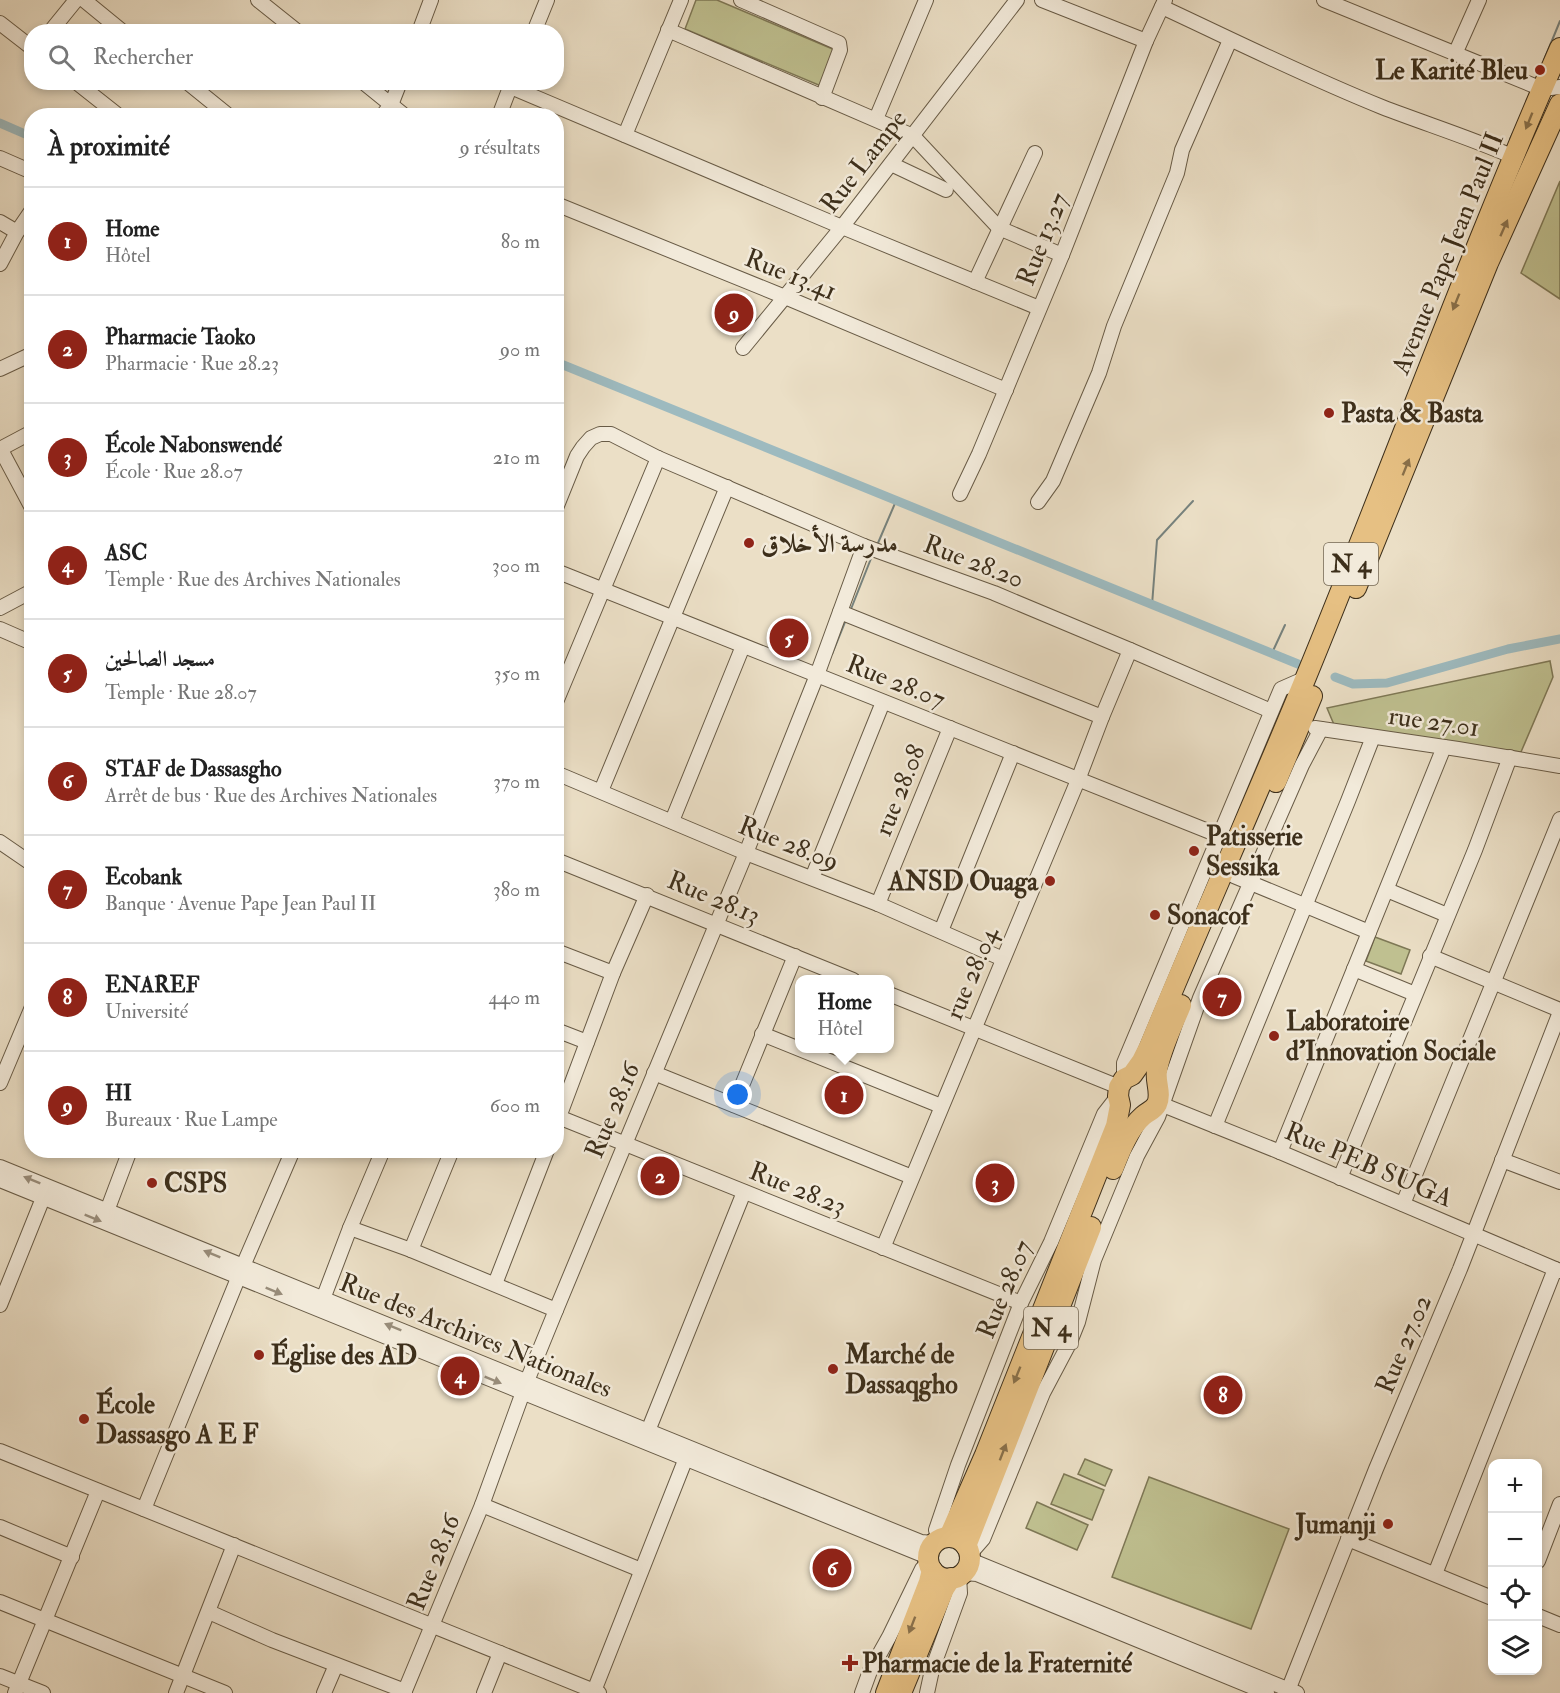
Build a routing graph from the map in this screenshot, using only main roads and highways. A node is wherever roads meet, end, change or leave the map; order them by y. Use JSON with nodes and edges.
{"nodes":[{"id":1,"x":1560,"y":48,"type":"edge"},
{"id":2,"x":1551,"y":88,"type":"edge"},
{"id":3,"x":1560,"y":104,"type":"edge"},
{"id":4,"x":1123,"y":1089,"type":"junction"},
{"id":5,"x":1155,"y":1102,"type":"junction"},
{"id":6,"x":949,"y":1558,"type":"junction"},
{"id":7,"x":886,"y":1693,"type":"edge"},
{"id":8,"x":902,"y":1693,"type":"edge"}],
"edges":[{"from":1,"to":2,"type":"highway","name":"Avenue Pape Jean Paul II","number":"N 4"},
{"from":2,"to":4,"type":"highway","name":"Avenue Pape Jean Paul II","number":"N 4","one_way":true},
{"from":5,"to":3,"type":"highway","name":"Avenue Pape Jean Paul II","number":"N 4","one_way":true},
{"from":4,"to":5,"type":"highway"},
{"from":4,"to":5,"type":"highway"},
{"from":4,"to":6,"type":"highway","name":"Avenue Pape Jean Paul II","number":"N 4","one_way":true},
{"from":5,"to":6,"type":"highway","name":"Avenue Pape Jean Paul II","number":"N 4"},
{"from":6,"to":7,"type":"highway","name":"Avenue Pape Jean Paul II","number":"N 4","one_way":true},
{"from":6,"to":8,"type":"highway","name":"Avenue Pape Jean Paul II","number":"N 4"}]}
